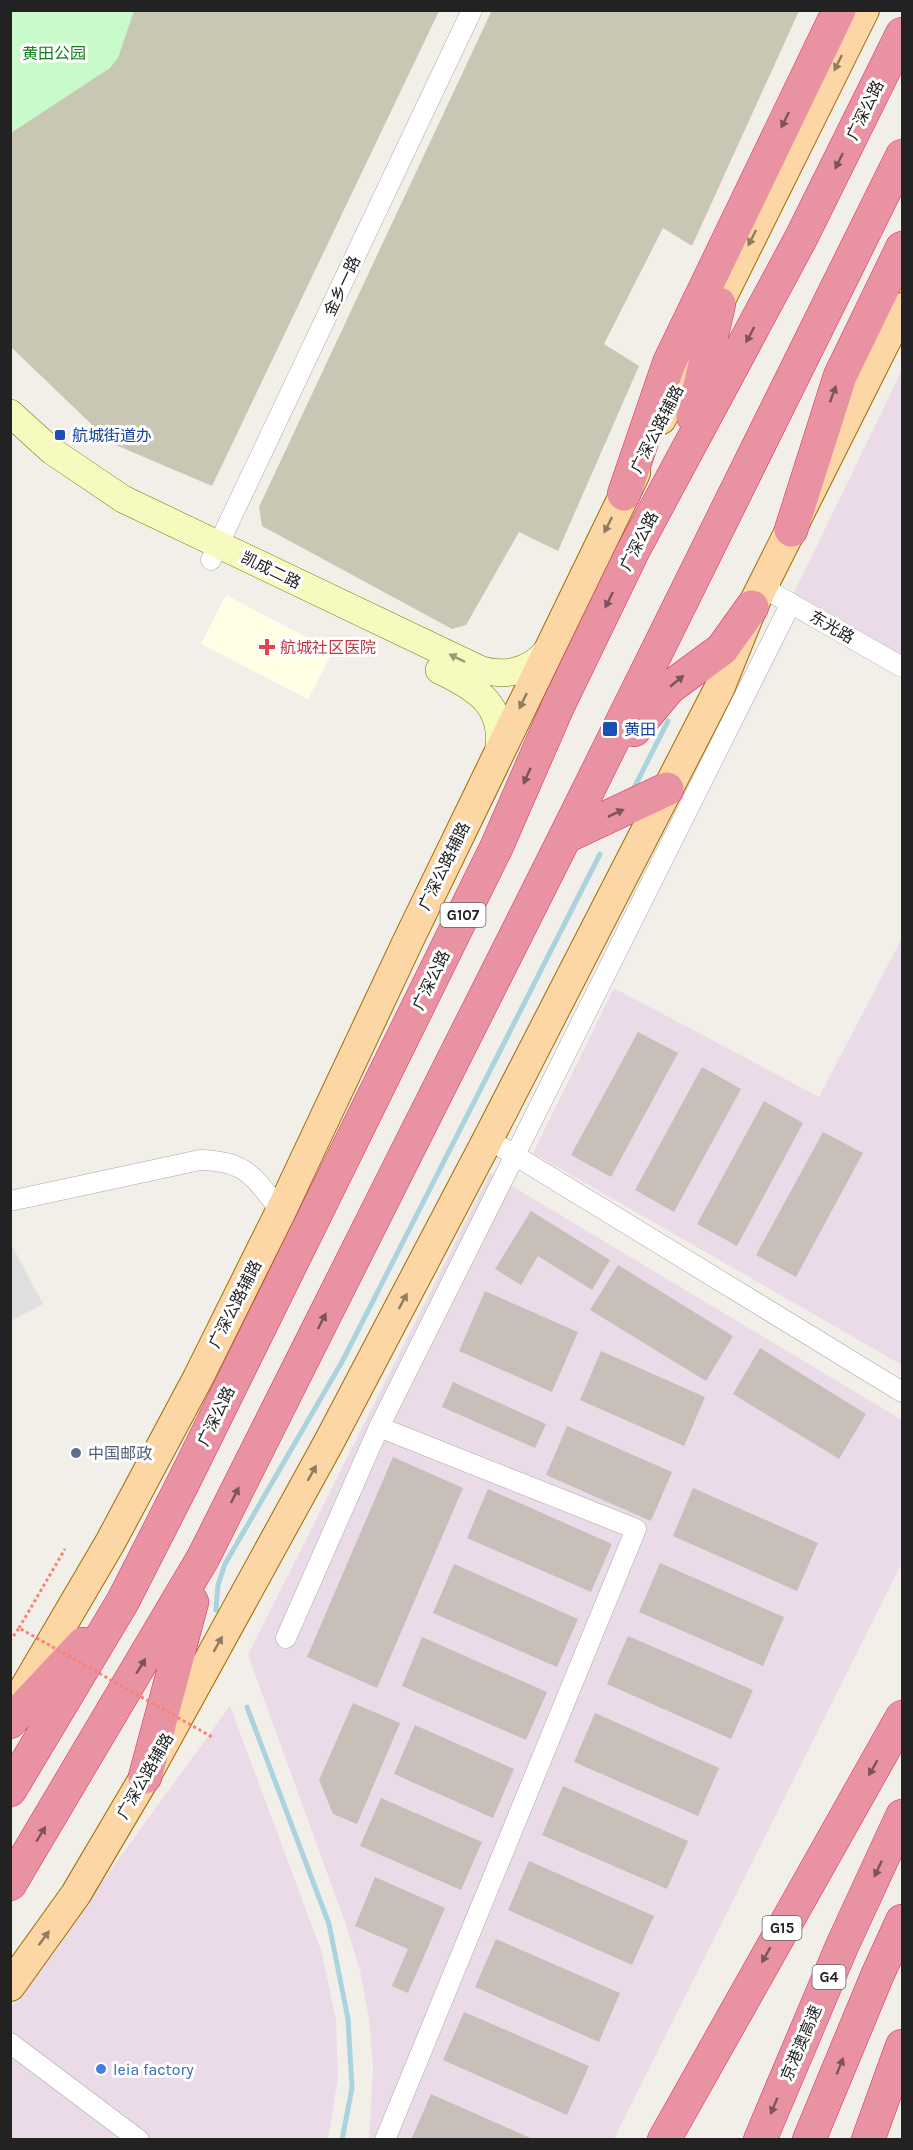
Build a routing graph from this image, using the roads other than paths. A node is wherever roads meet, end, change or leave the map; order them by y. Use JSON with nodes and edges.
{"nodes":[{"id":1,"x":472,"y":10,"type":"edge"},
{"id":2,"x":839,"y":10,"type":"edge"},
{"id":3,"x":864,"y":10,"type":"edge"},
{"id":4,"x":903,"y":34,"type":"edge"},
{"id":5,"x":903,"y":156,"type":"edge"},
{"id":6,"x":903,"y":248,"type":"edge"},
{"id":7,"x":719,"y":304,"type":"junction"},
{"id":8,"x":903,"y":308,"type":"edge"},
{"id":9,"x":10,"y":413,"type":"edge"},
{"id":10,"x":10,"y":436,"type":"edge"},
{"id":11,"x":682,"y":459,"type":"junction"},
{"id":12,"x":624,"y":494,"type":"junction"},
{"id":13,"x":791,"y":530,"type":"junction"},
{"id":14,"x":215,"y":552,"type":"junction"},
{"id":15,"x":757,"y":597,"type":"junction"},
{"id":16,"x":790,"y":603,"type":"junction"},
{"id":17,"x":548,"y":651,"type":"junction"},
{"id":18,"x":903,"y":667,"type":"edge"},
{"id":19,"x":498,"y":754,"type":"junction"},
{"id":20,"x":668,"y":789,"type":"junction"},
{"id":21,"x":588,"y":792,"type":"junction"},
{"id":22,"x":566,"y":837,"type":"junction"},
{"id":23,"x":488,"y":1139,"type":"junction"},
{"id":24,"x":513,"y":1155,"type":"junction"},
{"id":25,"x":10,"y":1201,"type":"edge"},
{"id":26,"x":281,"y":1211,"type":"junction"},
{"id":27,"x":903,"y":1392,"type":"edge"},
{"id":28,"x":379,"y":1427,"type":"junction"},
{"id":29,"x":203,"y":1558,"type":"junction"},
{"id":30,"x":123,"y":1601,"type":"junction"},
{"id":31,"x":286,"y":1638,"type":"dead end"},
{"id":32,"x":10,"y":1714,"type":"edge"},
{"id":33,"x":903,"y":1717,"type":"edge"},
{"id":34,"x":10,"y":1722,"type":"edge"},
{"id":35,"x":146,"y":1777,"type":"junction"},
{"id":36,"x":10,"y":1790,"type":"edge"},
{"id":37,"x":903,"y":1816,"type":"edge"},
{"id":38,"x":10,"y":1884,"type":"edge"},
{"id":39,"x":903,"y":1921,"type":"edge"},
{"id":40,"x":10,"y":1986,"type":"edge"},
{"id":41,"x":10,"y":2043,"type":"edge"},
{"id":42,"x":903,"y":2046,"type":"edge"},
{"id":43,"x":903,"y":2066,"type":"edge"},
{"id":44,"x":139,"y":2139,"type":"edge"},
{"id":45,"x":385,"y":2139,"type":"edge"},
{"id":46,"x":664,"y":2139,"type":"edge"},
{"id":47,"x":760,"y":2139,"type":"edge"},
{"id":48,"x":809,"y":2139,"type":"edge"},
{"id":49,"x":868,"y":2139,"type":"edge"},
{"id":50,"x":886,"y":2139,"type":"edge"}],
"edges":[{"from":1,"to":14,"type":"street","name":"金乡一路"},
{"from":2,"to":12,"type":"highway","one_way":true},
{"from":3,"to":7,"type":"main road","name":"广深公路辅路","one_way":true},
{"from":4,"to":11,"type":"highway","name":"广深公路","number":"G107","one_way":true},
{"from":5,"to":21,"type":"highway"},
{"from":13,"to":6,"type":"highway","one_way":true},
{"from":7,"to":11,"type":"highway"},
{"from":7,"to":12,"type":"main road","name":"广深公路辅路"},
{"from":8,"to":13,"type":"main road","name":"广深公路辅路"},
{"from":9,"to":14,"type":"street","name":"凯成二路"},
{"from":10,"to":14,"type":"street","name":"凯成二路"},
{"from":11,"to":30,"type":"highway","name":"广深公路","number":"G107","one_way":true},
{"from":12,"to":17,"type":"main road","name":"广深公路辅路","one_way":true},
{"from":13,"to":15,"type":"main road","name":"广深公路辅路"},
{"from":17,"to":14,"type":"street","name":"凯成二路","one_way":true},
{"from":14,"to":19,"type":"street","name":"凯成二路"},
{"from":15,"to":16,"type":"street","name":"东光路"},
{"from":15,"to":20,"type":"main road","name":"广深公路辅路"},
{"from":21,"to":15,"type":"highway","one_way":true},
{"from":16,"to":18,"type":"street","name":"东光路"},
{"from":16,"to":24,"type":"street"},
{"from":17,"to":19,"type":"main road","name":"广深公路辅路","one_way":true},
{"from":19,"to":26,"type":"main road","name":"广深公路辅路"},
{"from":22,"to":20,"type":"highway","one_way":true},
{"from":20,"to":23,"type":"main road","name":"广深公路辅路"},
{"from":21,"to":22,"type":"highway"},
{"from":29,"to":22,"type":"highway","one_way":true},
{"from":23,"to":24,"type":"street"},
{"from":35,"to":23,"type":"main road","name":"广深公路辅路","one_way":true},
{"from":24,"to":27,"type":"street"},
{"from":24,"to":28,"type":"street"},
{"from":25,"to":26,"type":"street"},
{"from":26,"to":32,"type":"main road","name":"广深公路辅路"},
{"from":28,"to":31,"type":"street"},
{"from":28,"to":45,"type":"street"},
{"from":29,"to":35,"type":"highway"},
{"from":38,"to":29,"type":"highway","one_way":true},
{"from":30,"to":34,"type":"highway"},
{"from":30,"to":36,"type":"highway","name":"广深公路","number":"G107"},
{"from":33,"to":46,"type":"highway","number":"G15","one_way":true},
{"from":40,"to":35,"type":"main road","name":"广深公路辅路","one_way":true},
{"from":37,"to":47,"type":"highway","name":"京港澳高速","number":"G4","one_way":true},
{"from":48,"to":39,"type":"highway","number":"G4","one_way":true},
{"from":41,"to":44,"type":"street"},
{"from":42,"to":49,"type":"highway"},
{"from":43,"to":50,"type":"highway"}]}
